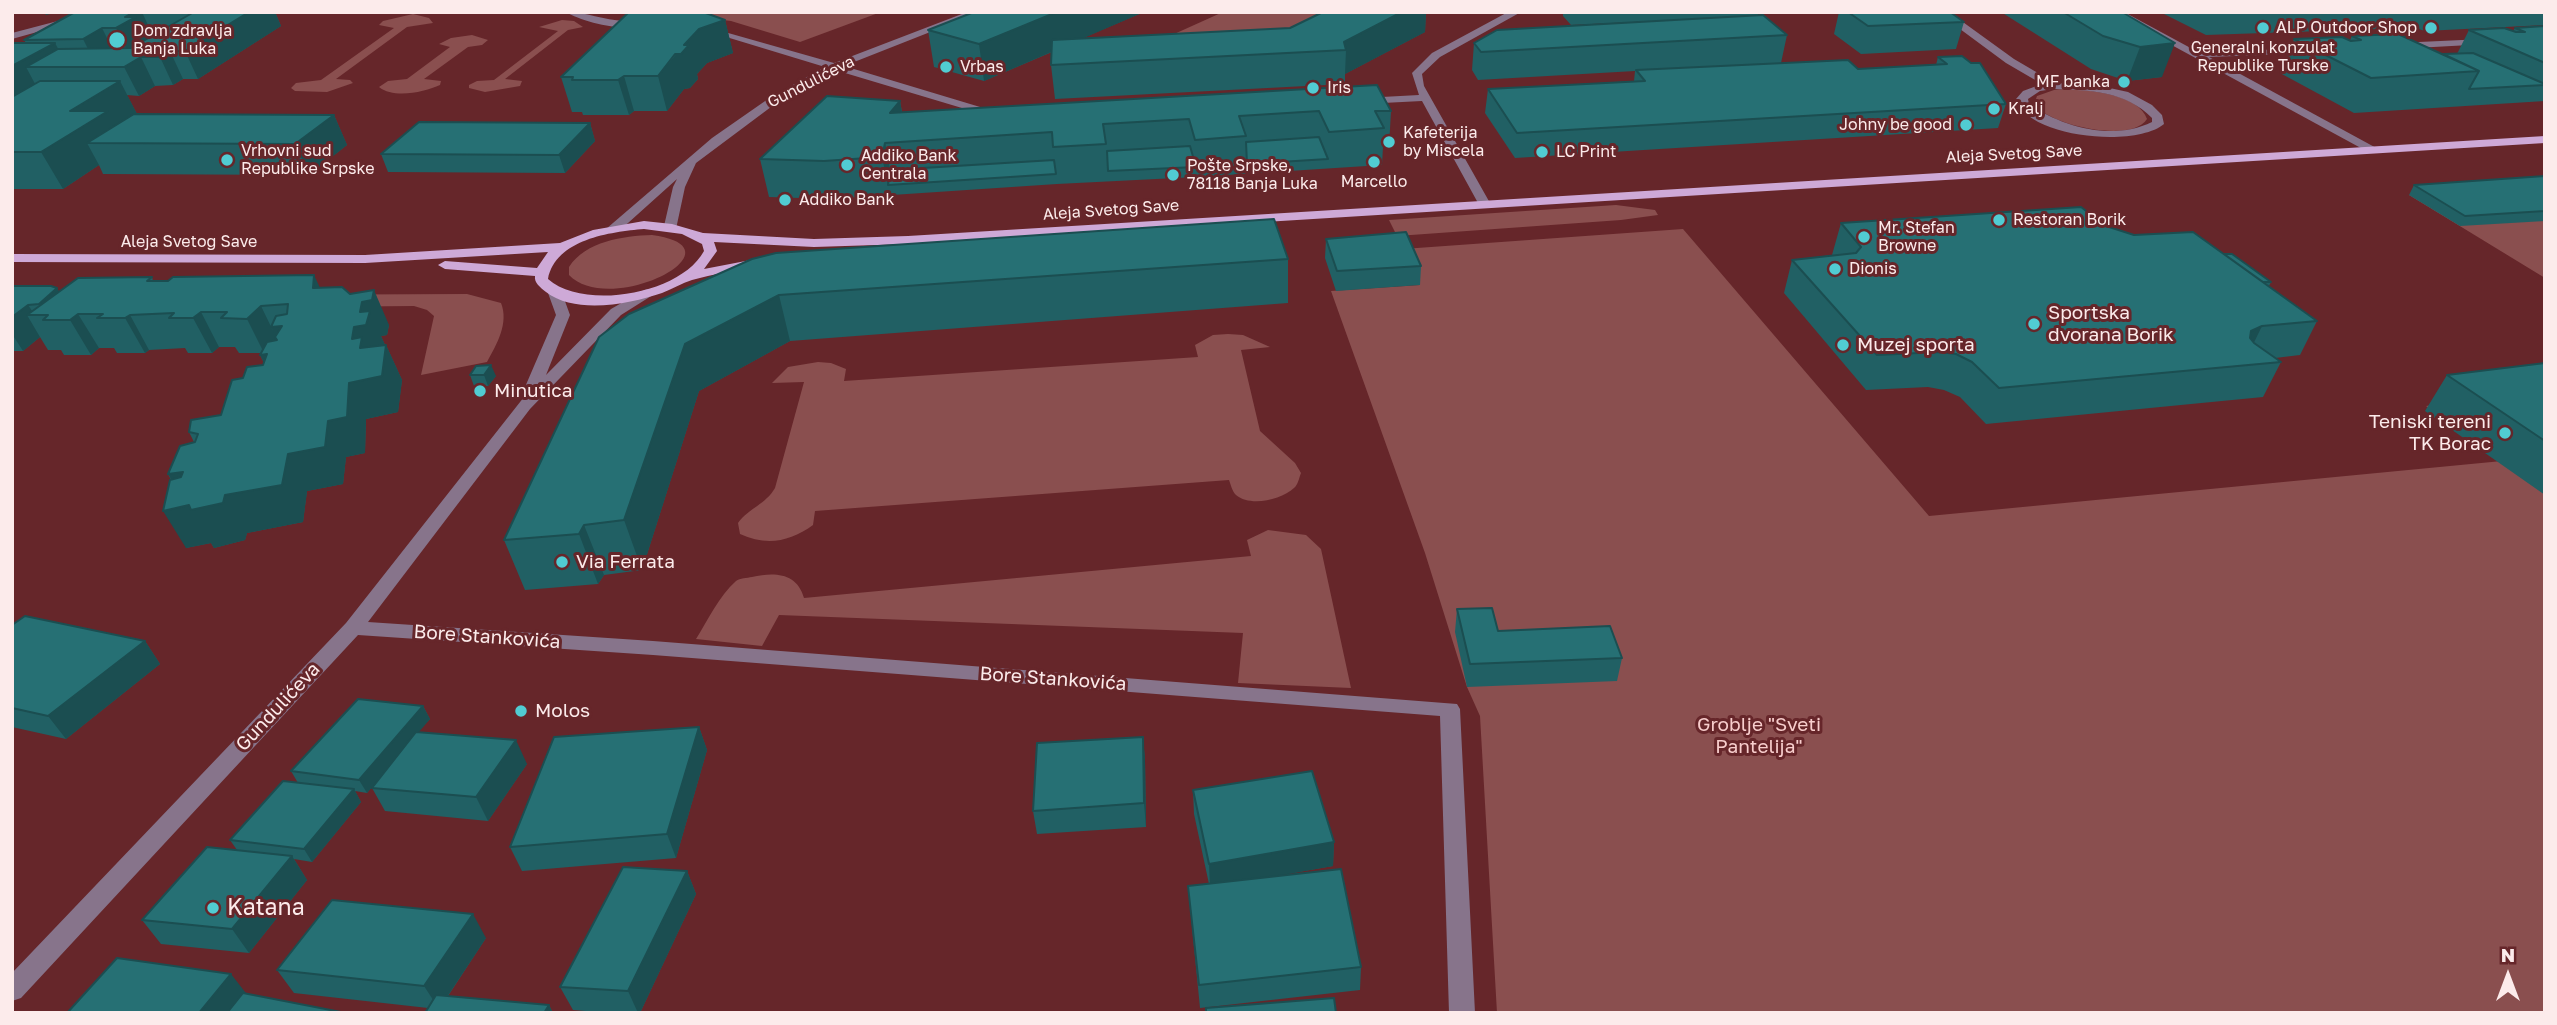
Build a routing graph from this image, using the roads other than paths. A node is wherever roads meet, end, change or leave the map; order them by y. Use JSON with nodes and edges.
{"nodes":[{"id":1,"x":104,"y":12,"type":"edge"},
{"id":2,"x":571,"y":12,"type":"edge"},
{"id":3,"x":976,"y":12,"type":"edge"},
{"id":4,"x":1516,"y":12,"type":"edge"},
{"id":5,"x":1942,"y":12,"type":"edge"},
{"id":6,"x":2116,"y":12,"type":"edge"},
{"id":7,"x":654,"y":23,"type":"edge"},
{"id":8,"x":694,"y":25,"type":"edge"},
{"id":9,"x":12,"y":30,"type":"edge"},
{"id":10,"x":24,"y":33,"type":"junction"},
{"id":11,"x":12,"y":36,"type":"edge"},
{"id":12,"x":2491,"y":41,"type":"edge"},
{"id":13,"x":2383,"y":46,"type":"edge"},
{"id":14,"x":2329,"y":49,"type":"edge"},
{"id":15,"x":2194,"y":55,"type":"junction"},
{"id":16,"x":834,"y":67,"type":"junction"},
{"id":17,"x":2053,"y":86,"type":"junction"},
{"id":18,"x":1425,"y":97,"type":"junction"},
{"id":19,"x":1345,"y":102,"type":"edge"},
{"id":20,"x":1012,"y":116,"type":"edge"},
{"id":21,"x":2545,"y":139,"type":"edge"},
{"id":22,"x":2374,"y":150,"type":"junction"},
{"id":23,"x":696,"y":156,"type":"junction"},
{"id":24,"x":1484,"y":203,"type":"junction"},
{"id":25,"x":671,"y":226,"type":"junction"},
{"id":26,"x":613,"y":229,"type":"junction"},
{"id":27,"x":702,"y":237,"type":"junction"},
{"id":28,"x":908,"y":240,"type":"junction"},
{"id":29,"x":564,"y":247,"type":"junction"},
{"id":30,"x":12,"y":258,"type":"edge"},
{"id":31,"x":365,"y":259,"type":"junction"},
{"id":32,"x":541,"y":272,"type":"junction"},
{"id":33,"x":687,"y":276,"type":"junction"},
{"id":34,"x":555,"y":293,"type":"junction"},
{"id":35,"x":649,"y":293,"type":"junction"},
{"id":36,"x":524,"y":406,"type":"junction"},
{"id":37,"x":353,"y":628,"type":"junction"},
{"id":38,"x":12,"y":990,"type":"edge"},
{"id":39,"x":1462,"y":1013,"type":"edge"}],
"edges":[{"from":1,"to":10,"type":"street"},
{"from":2,"to":7,"type":"street"},
{"from":3,"to":16,"type":"street","name":"Gundulićeva"},
{"from":4,"to":18,"type":"street"},
{"from":5,"to":17,"type":"street"},
{"from":6,"to":15,"type":"street"},
{"from":8,"to":16,"type":"street"},
{"from":9,"to":10,"type":"street"},
{"from":10,"to":11,"type":"street"},
{"from":12,"to":13,"type":"street"},
{"from":14,"to":15,"type":"street"},
{"from":15,"to":22,"type":"street"},
{"from":16,"to":20,"type":"street"},
{"from":16,"to":23,"type":"street","name":"Gundulićeva"},
{"from":17,"to":17,"type":"street"},
{"from":18,"to":19,"type":"street"},
{"from":18,"to":24,"type":"street"},
{"from":21,"to":22,"type":"main road","name":"Aleja Svetog Save"},
{"from":22,"to":24,"type":"main road","name":"Aleja Svetog Save"},
{"from":23,"to":25,"type":"street","name":"Gundulićeva"},
{"from":23,"to":26,"type":"street","name":"Gundulićeva"},
{"from":24,"to":28,"type":"main road","name":"Aleja Svetog Save"},
{"from":25,"to":26,"type":"main road","name":"Aleja Svetog Save"},
{"from":25,"to":27,"type":"main road","name":"Aleja Svetog Save"},
{"from":26,"to":29,"type":"main road","name":"Aleja Svetog Save"},
{"from":27,"to":28,"type":"main road","name":"Aleja Svetog Save"},
{"from":27,"to":33,"type":"main road"},
{"from":28,"to":33,"type":"main road","name":"Aleja Svetog Save"},
{"from":29,"to":31,"type":"main road","name":"Aleja Svetog Save"},
{"from":29,"to":32,"type":"main road"},
{"from":30,"to":31,"type":"main road","name":"Aleja Svetog Save"},
{"from":31,"to":32,"type":"main road","name":"Aleja Svetog Save"},
{"from":32,"to":34,"type":"main road"},
{"from":33,"to":35,"type":"main road"},
{"from":34,"to":35,"type":"main road"},
{"from":34,"to":36,"type":"street","name":"Gundulićeva"},
{"from":35,"to":36,"type":"street","name":"Gundulićeva"},
{"from":36,"to":37,"type":"street","name":"Gundulićeva"},
{"from":37,"to":38,"type":"street","name":"Gundulićeva"},
{"from":37,"to":39,"type":"street","name":"Bore Stankovića"}]}
